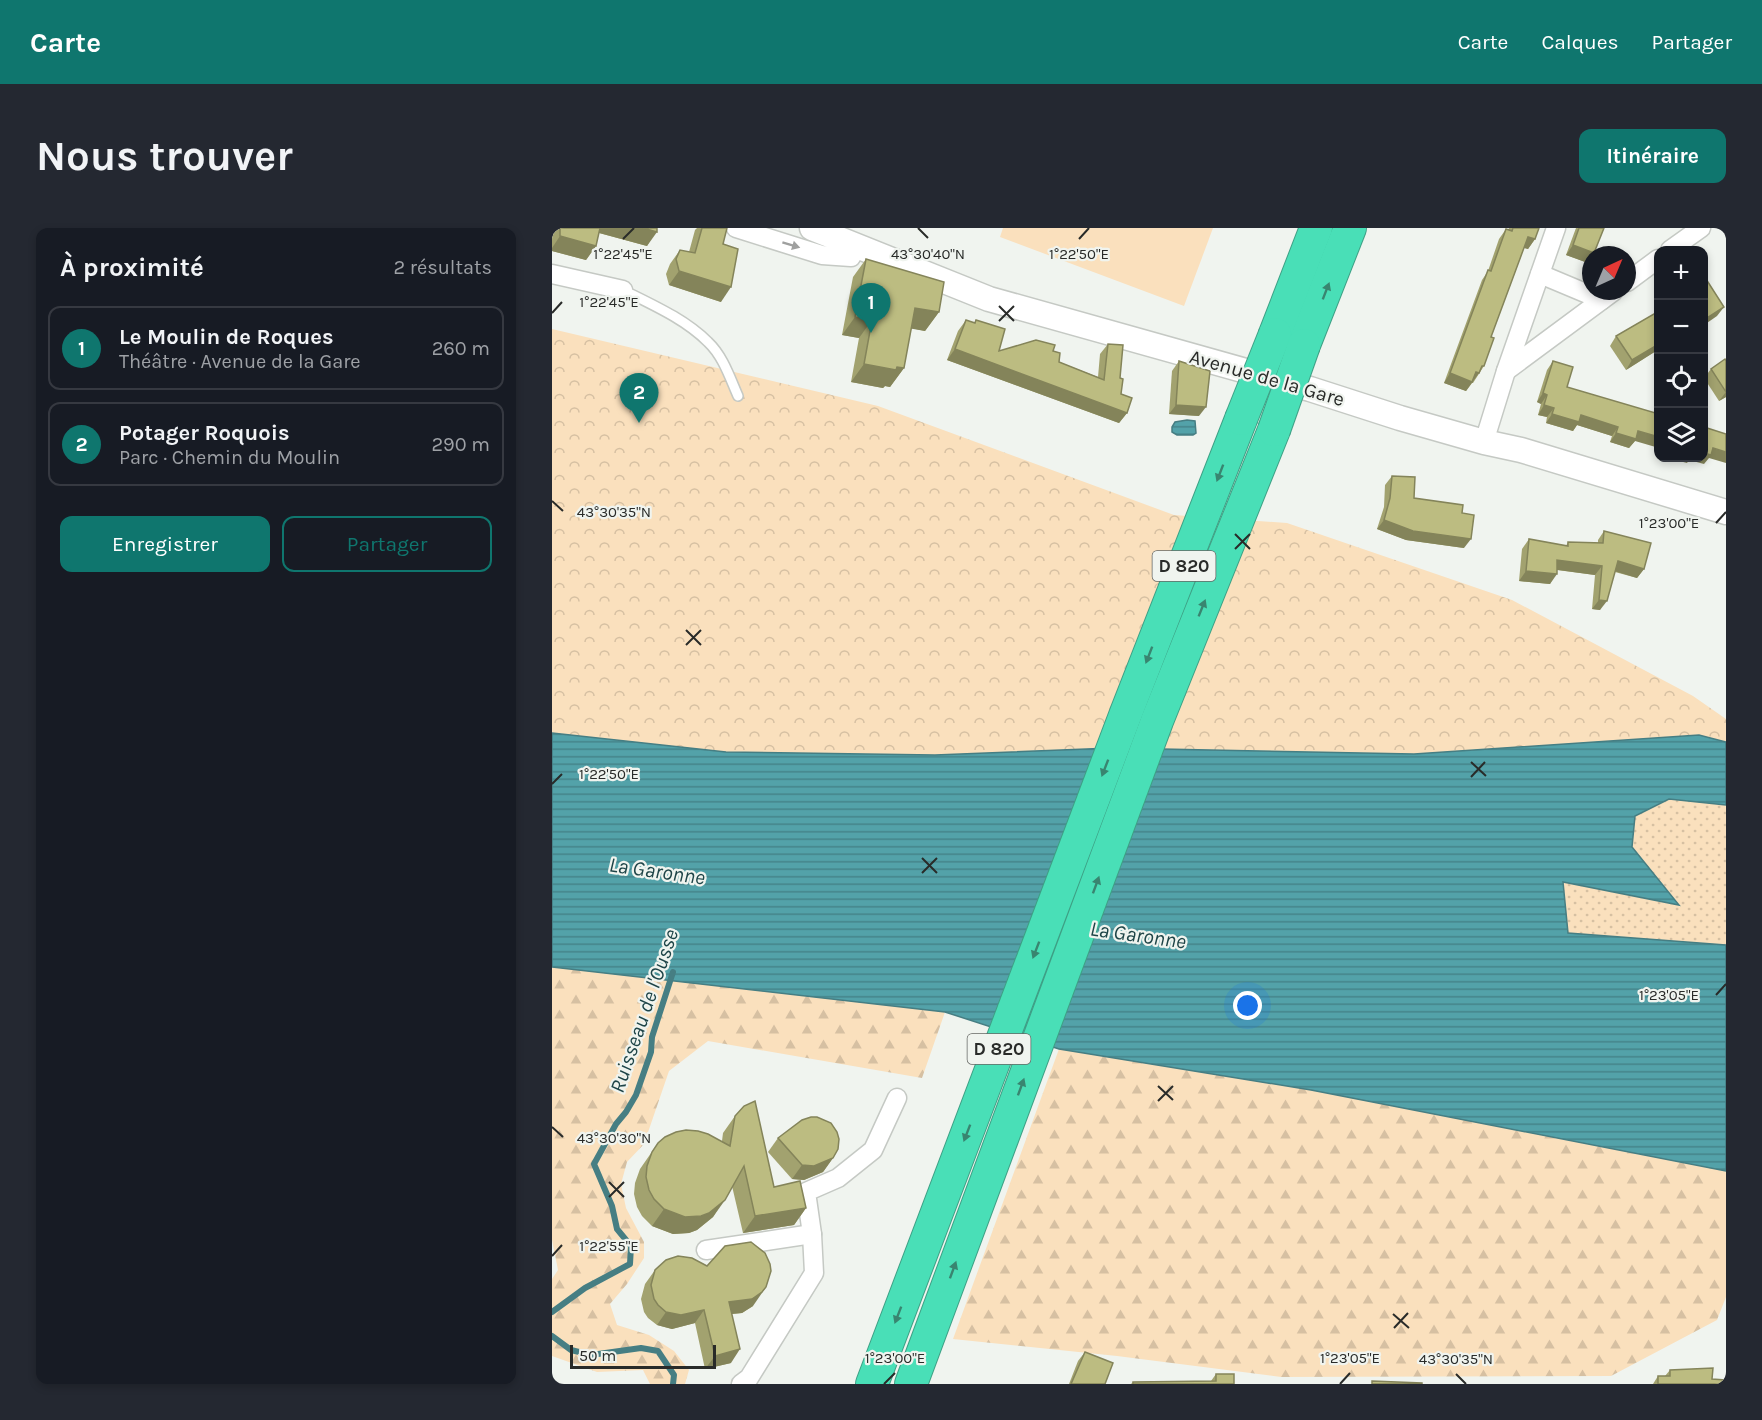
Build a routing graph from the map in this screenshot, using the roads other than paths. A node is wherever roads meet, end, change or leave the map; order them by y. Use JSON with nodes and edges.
{"nodes":[{"id":1,"x":736,"y":228,"type":"edge"},
{"id":2,"x":812,"y":228,"type":"edge"},
{"id":3,"x":1316,"y":228,"type":"edge"},
{"id":4,"x":1350,"y":228,"type":"edge"},
{"id":5,"x":1557,"y":228,"type":"edge"},
{"id":6,"x":1701,"y":228,"type":"edge"},
{"id":7,"x":1676,"y":246,"type":"edge"},
{"id":8,"x":857,"y":247,"type":"junction"},
{"id":9,"x":1654,"y":263,"type":"edge"},
{"id":10,"x":552,"y":274,"type":"edge"},
{"id":11,"x":1540,"y":274,"type":"junction"},
{"id":12,"x":1636,"y":276,"type":"edge"},
{"id":13,"x":1582,"y":288,"type":"edge"},
{"id":14,"x":623,"y":290,"type":"joint"},
{"id":15,"x":1603,"y":300,"type":"edge"},
{"id":16,"x":1506,"y":371,"type":"junction"},
{"id":17,"x":738,"y":396,"type":"dead end"},
{"id":18,"x":1484,"y":442,"type":"junction"},
{"id":19,"x":1726,"y":512,"type":"edge"},
{"id":20,"x":897,"y":1098,"type":"dead end"},
{"id":21,"x":812,"y":1233,"type":"junction"},
{"id":22,"x":706,"y":1250,"type":"dead end"},
{"id":23,"x":741,"y":1384,"type":"edge"},
{"id":24,"x":872,"y":1384,"type":"edge"},
{"id":25,"x":910,"y":1384,"type":"edge"}],
"edges":[{"from":1,"to":8,"type":"street","one_way":true},
{"from":2,"to":8,"type":"street","name":"Avenue de la Gare"},
{"from":3,"to":24,"type":"highway","number":"D 820","one_way":true,"bridge":true},
{"from":25,"to":4,"type":"highway","number":"D 820","one_way":true,"bridge":true},
{"from":5,"to":11,"type":"street"},
{"from":6,"to":7,"type":"street"},
{"from":8,"to":18,"type":"street","name":"Avenue de la Gare"},
{"from":9,"to":12,"type":"street"},
{"from":10,"to":14,"type":"street"},
{"from":11,"to":13,"type":"street"},
{"from":11,"to":16,"type":"street"},
{"from":14,"to":17,"type":"lane"},
{"from":15,"to":16,"type":"street"},
{"from":16,"to":18,"type":"street"},
{"from":18,"to":19,"type":"street","name":"Avenue de la Gare"},
{"from":20,"to":21,"type":"street"},
{"from":21,"to":22,"type":"street"},
{"from":21,"to":23,"type":"street"}]}
